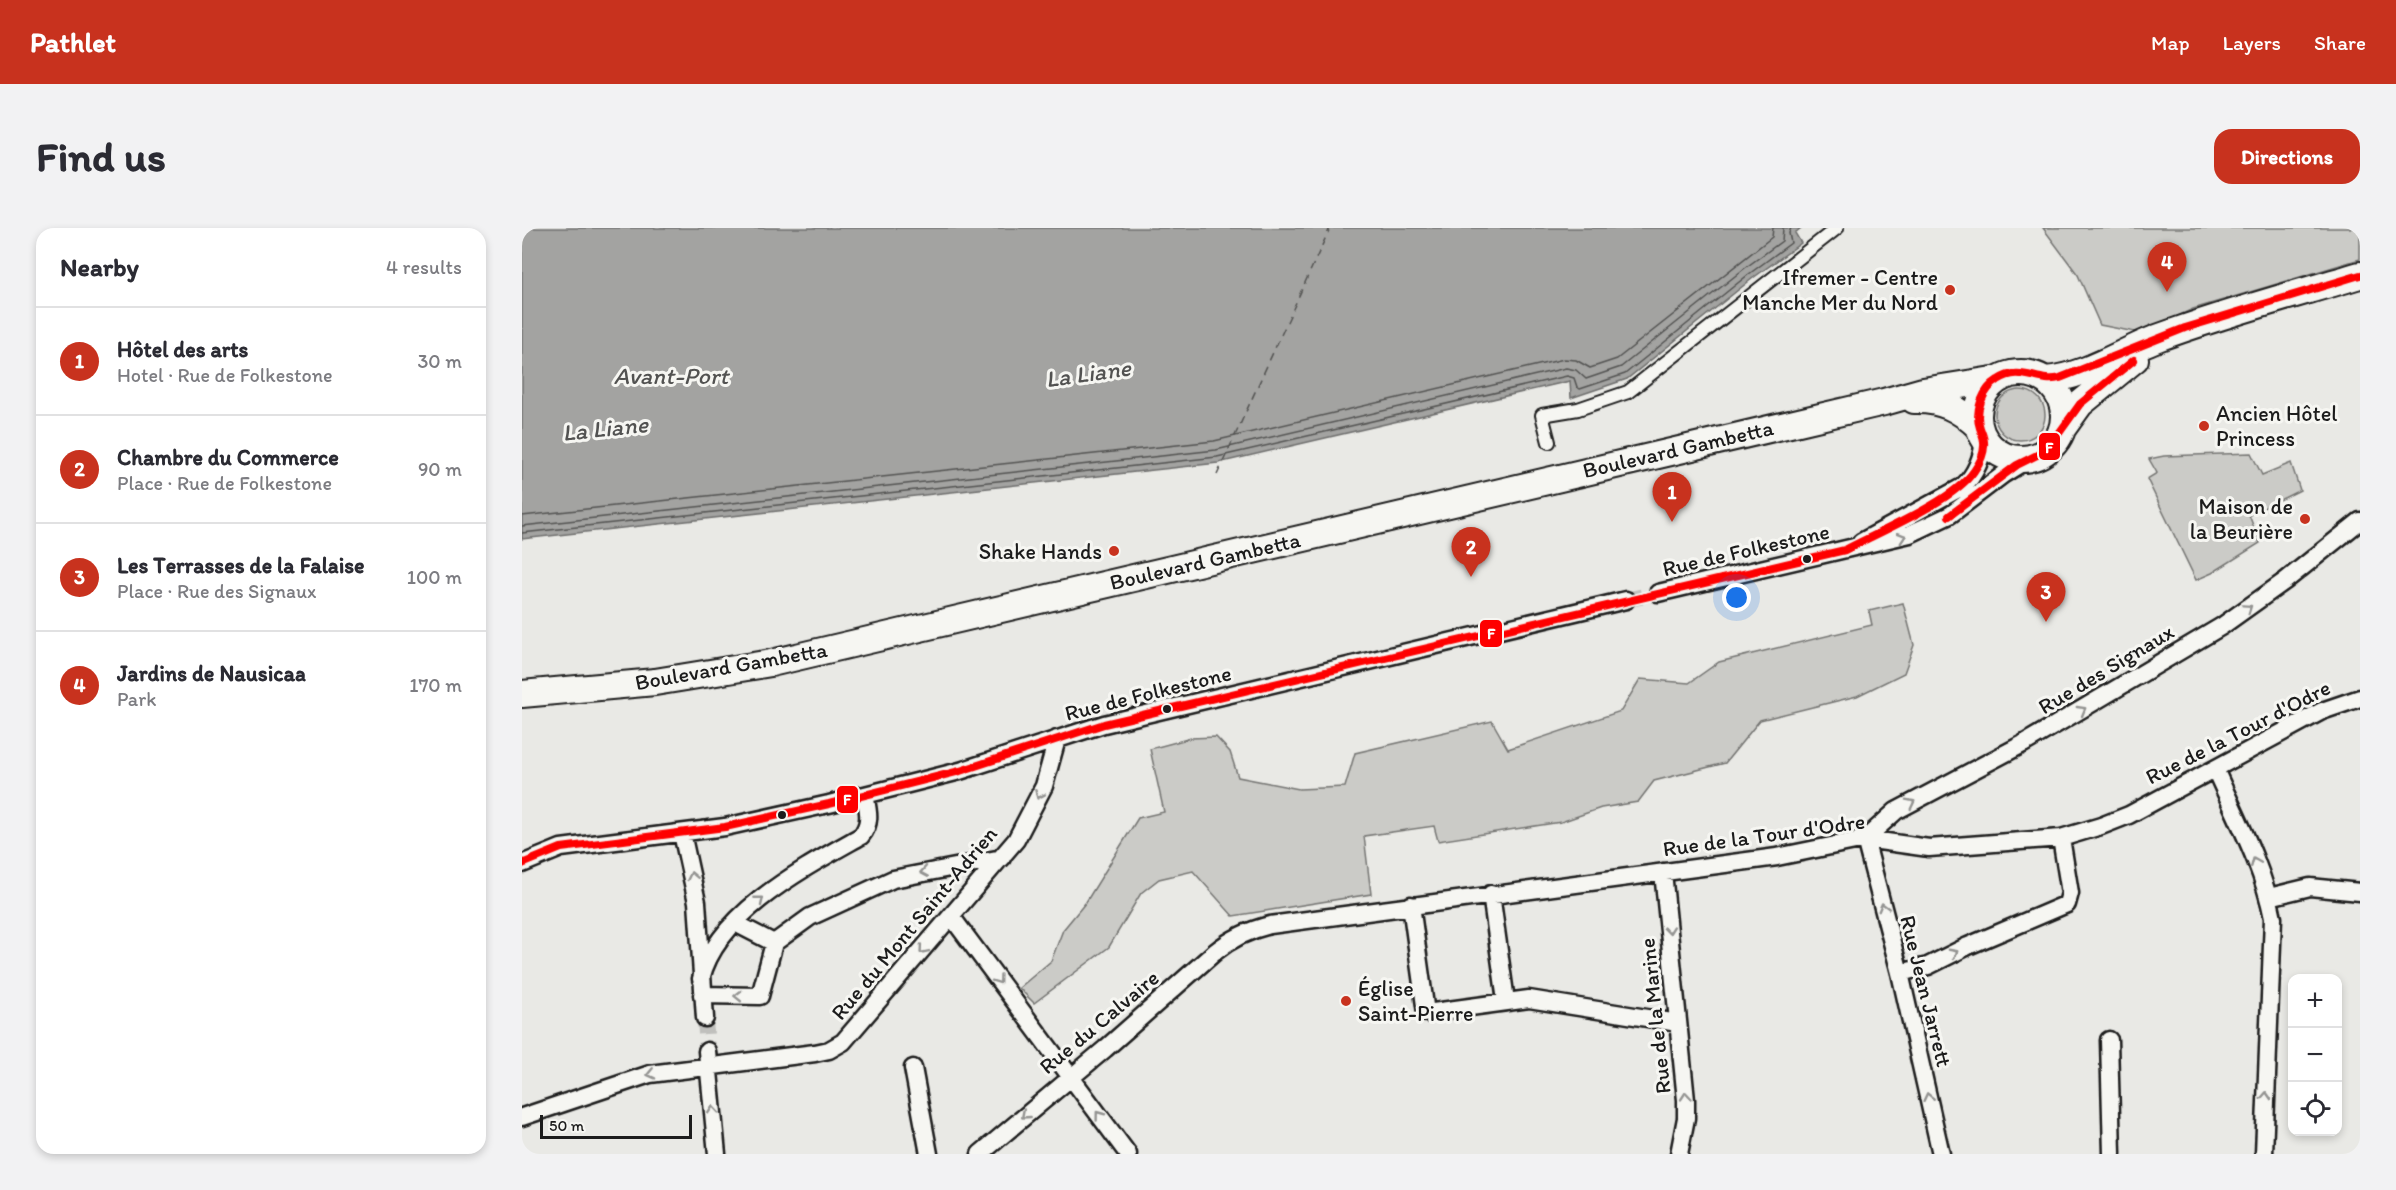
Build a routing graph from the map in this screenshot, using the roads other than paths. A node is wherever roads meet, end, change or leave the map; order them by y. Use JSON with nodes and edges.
{"nodes":[{"id":1,"x":1837,"y":228,"type":"edge"},
{"id":2,"x":2360,"y":275,"type":"edge"},
{"id":3,"x":2175,"y":332,"type":"junction"},
{"id":4,"x":1999,"y":379,"type":"junction"},
{"id":5,"x":2045,"y":380,"type":"junction"},
{"id":6,"x":1884,"y":402,"type":"junction"},
{"id":7,"x":2062,"y":429,"type":"junction"},
{"id":8,"x":1982,"y":432,"type":"junction"},
{"id":9,"x":1549,"y":442,"type":"dead end"},
{"id":10,"x":2030,"y":458,"type":"junction"},
{"id":11,"x":2360,"y":521,"type":"edge"},
{"id":12,"x":1845,"y":550,"type":"junction"},
{"id":13,"x":1658,"y":593,"type":"tunnel mouth"},
{"id":14,"x":1626,"y":600,"type":"tunnel mouth"},
{"id":15,"x":522,"y":694,"type":"edge"},
{"id":16,"x":2360,"y":698,"type":"edge"},
{"id":17,"x":1057,"y":739,"type":"junction"},
{"id":18,"x":2215,"y":769,"type":"junction"},
{"id":19,"x":865,"y":795,"type":"junction"},
{"id":20,"x":682,"y":833,"type":"junction"},
{"id":21,"x":1865,"y":838,"type":"junction"},
{"id":22,"x":2061,"y":838,"type":"junction"},
{"id":23,"x":1002,"y":858,"type":"junction"},
{"id":24,"x":522,"y":864,"type":"edge"},
{"id":25,"x":1663,"y":872,"type":"junction"},
{"id":26,"x":2360,"y":892,"type":"edge"},
{"id":27,"x":1491,"y":894,"type":"junction"},
{"id":28,"x":2269,"y":897,"type":"junction"},
{"id":29,"x":1411,"y":905,"type":"junction"},
{"id":30,"x":951,"y":916,"type":"junction"},
{"id":31,"x":735,"y":923,"type":"junction"},
{"id":32,"x":1252,"y":930,"type":"joint"},
{"id":33,"x":774,"y":943,"type":"junction"},
{"id":34,"x":1900,"y":973,"type":"junction"},
{"id":35,"x":702,"y":987,"type":"junction"},
{"id":36,"x":1506,"y":1001,"type":"junction"},
{"id":37,"x":705,"y":1018,"type":"tunnel mouth"},
{"id":38,"x":1678,"y":1023,"type":"junction"},
{"id":39,"x":2109,"y":1040,"type":"dead end"},
{"id":40,"x":708,"y":1058,"type":"junction"},
{"id":41,"x":913,"y":1068,"type":"dead end"},
{"id":42,"x":1070,"y":1077,"type":"junction"},
{"id":43,"x":522,"y":1117,"type":"edge"},
{"id":44,"x":717,"y":1154,"type":"edge"},
{"id":45,"x":929,"y":1154,"type":"edge"},
{"id":46,"x":980,"y":1154,"type":"edge"},
{"id":47,"x":1128,"y":1154,"type":"edge"},
{"id":48,"x":1679,"y":1154,"type":"edge"},
{"id":49,"x":1941,"y":1154,"type":"edge"},
{"id":50,"x":2112,"y":1154,"type":"edge"},
{"id":51,"x":2264,"y":1154,"type":"edge"}],
"edges":[{"from":1,"to":9,"type":"street"},
{"from":2,"to":3,"type":"main road"},
{"from":3,"to":5,"type":"main road"},
{"from":3,"to":7,"type":"main road"},
{"from":4,"to":5,"type":"main road"},
{"from":4,"to":6,"type":"main road","name":"Boulevard Gambetta"},
{"from":4,"to":8,"type":"main road"},
{"from":5,"to":7,"type":"main road"},
{"from":6,"to":8,"type":"main road","name":"Boulevard Gambetta"},
{"from":6,"to":15,"type":"main road","name":"Boulevard Gambetta"},
{"from":7,"to":10,"type":"main road"},
{"from":8,"to":10,"type":"main road"},
{"from":8,"to":12,"type":"street","name":"Rue de Folkestone"},
{"from":12,"to":10,"type":"street","name":"Rue de Folkestone","one_way":true},
{"from":21,"to":11,"type":"street","name":"Rue des Signaux","one_way":true},
{"from":12,"to":13,"type":"street","name":"Rue de Folkestone"},
{"from":14,"to":17,"type":"street","name":"Rue de Folkestone"},
{"from":16,"to":18,"type":"street","name":"Rue de la Tour d'Odre"},
{"from":17,"to":19,"type":"street","name":"Rue de Folkestone"},
{"from":17,"to":23,"type":"street","name":"Rue du Mont Saint-Adrien","one_way":true},
{"from":18,"to":22,"type":"street","name":"Rue de la Tour d'Odre"},
{"from":28,"to":18,"type":"street","one_way":true},
{"from":19,"to":20,"type":"street","name":"Rue de Folkestone"},
{"from":31,"to":19,"type":"street","one_way":true},
{"from":20,"to":24,"type":"street","name":"Rue de Folkestone"},
{"from":35,"to":20,"type":"street","one_way":true},
{"from":21,"to":22,"type":"street","name":"Rue de la Tour d'Odre"},
{"from":21,"to":25,"type":"street","name":"Rue de la Tour d'Odre"},
{"from":34,"to":21,"type":"street","name":"Rue Jean Jarrett","one_way":true},
{"from":34,"to":22,"type":"street","one_way":true},
{"from":23,"to":30,"type":"street","name":"Rue du Mont Saint-Adrien"},
{"from":23,"to":33,"type":"street","one_way":true},
{"from":25,"to":27,"type":"street","name":"Rue de la Tour d'Odre"},
{"from":25,"to":38,"type":"street","name":"Rue de la Marine","one_way":true},
{"from":26,"to":28,"type":"street"},
{"from":27,"to":29,"type":"street","name":"Rue de la Tour d'Odre"},
{"from":27,"to":36,"type":"street"},
{"from":51,"to":28,"type":"street","one_way":true},
{"from":29,"to":32,"type":"street","name":"Rue de la Tour d'Odre"},
{"from":29,"to":36,"type":"street"},
{"from":30,"to":40,"type":"street","name":"Rue du Mont Saint-Adrien","one_way":true},
{"from":30,"to":42,"type":"street","one_way":true},
{"from":31,"to":33,"type":"street"},
{"from":31,"to":35,"type":"street"},
{"from":32,"to":42,"type":"street","name":"Rue du Calvaire"},
{"from":33,"to":35,"type":"street","one_way":true},
{"from":49,"to":34,"type":"street","name":"Rue Jean Jarrett","one_way":true},
{"from":35,"to":37,"type":"street"},
{"from":36,"to":38,"type":"street"},
{"from":48,"to":38,"type":"street","name":"Rue de la Marine","one_way":true},
{"from":39,"to":50,"type":"street"},
{"from":40,"to":43,"type":"street","name":"Rue du Mont Saint-Adrien","one_way":true},
{"from":44,"to":40,"type":"street","one_way":true},
{"from":41,"to":45,"type":"street"},
{"from":42,"to":46,"type":"street","name":"Rue du Calvaire","one_way":true},
{"from":47,"to":42,"type":"street","one_way":true}]}
